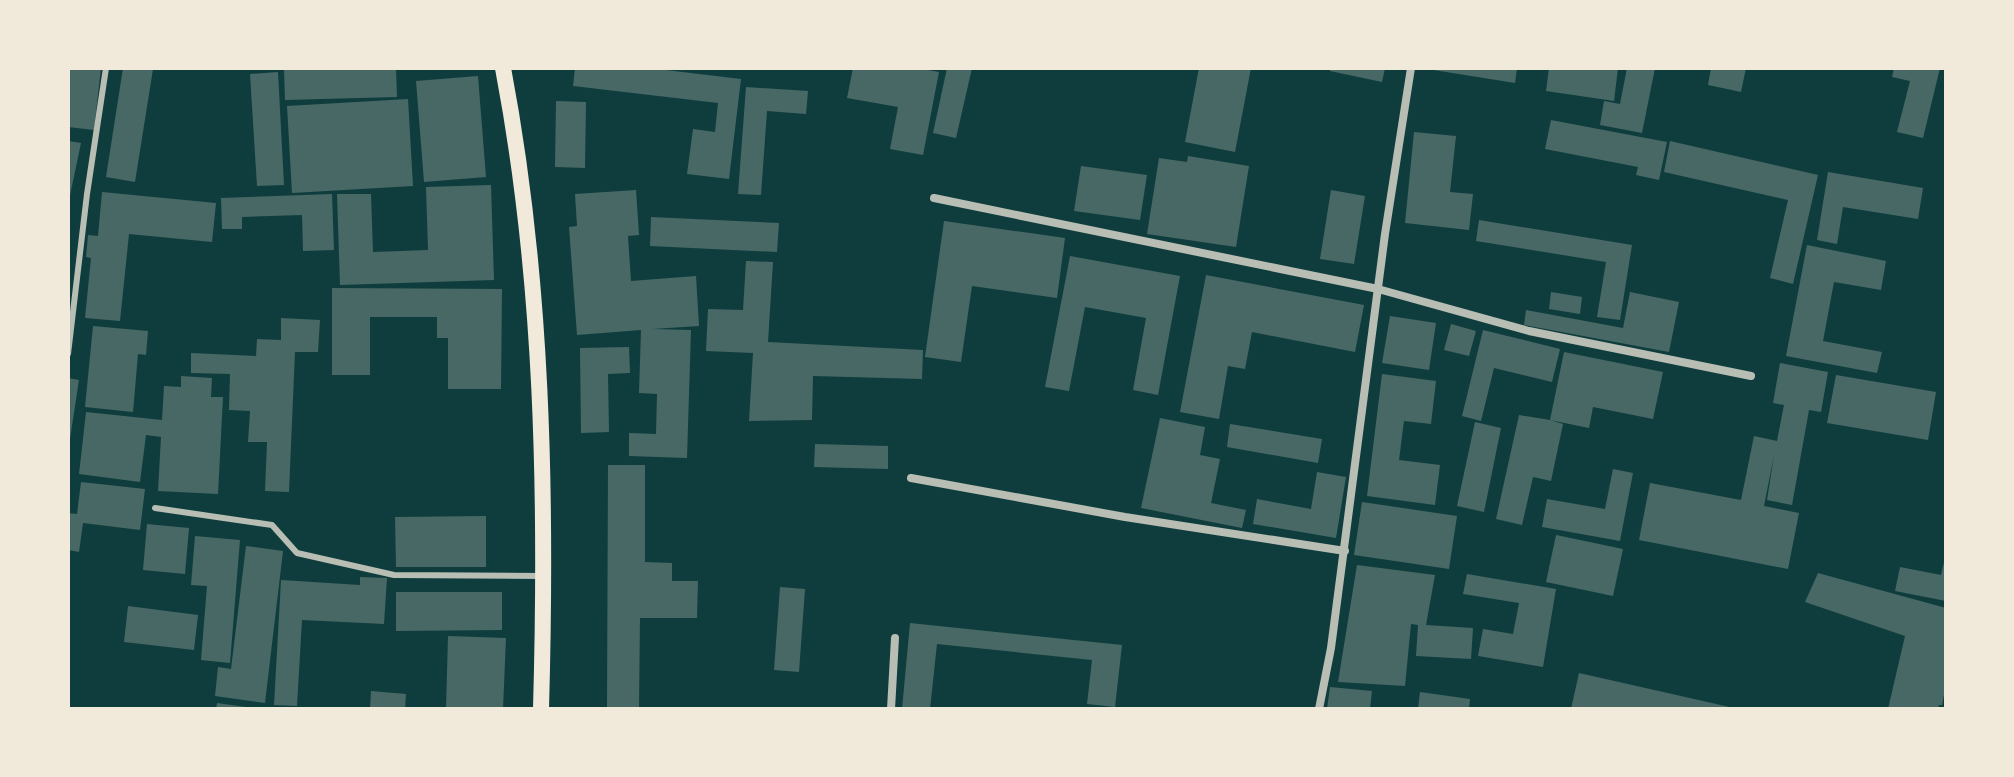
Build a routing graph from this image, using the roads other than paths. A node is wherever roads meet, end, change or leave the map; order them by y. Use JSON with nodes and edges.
{"nodes":[{"id":1,"x":106,"y":68,"type":"edge"},
{"id":2,"x":503,"y":68,"type":"edge"},
{"id":3,"x":1411,"y":68,"type":"edge"},
{"id":4,"x":934,"y":198,"type":"dead end"},
{"id":5,"x":1378,"y":289,"type":"junction"},
{"id":6,"x":68,"y":354,"type":"edge"},
{"id":7,"x":1751,"y":376,"type":"dead end"},
{"id":8,"x":911,"y":478,"type":"dead end"},
{"id":9,"x":155,"y":508,"type":"dead end"},
{"id":10,"x":1345,"y":551,"type":"junction"},
{"id":11,"x":544,"y":576,"type":"junction"},
{"id":12,"x":895,"y":638,"type":"dead end"},
{"id":13,"x":541,"y":709,"type":"edge"},
{"id":14,"x":891,"y":709,"type":"edge"},
{"id":15,"x":1319,"y":709,"type":"edge"}],
"edges":[{"from":1,"to":6,"type":"lane"},
{"from":2,"to":11,"type":"main road"},
{"from":3,"to":5,"type":"street"},
{"from":4,"to":5,"type":"street"},
{"from":5,"to":7,"type":"street"},
{"from":5,"to":10,"type":"street"},
{"from":8,"to":10,"type":"street"},
{"from":9,"to":11,"type":"lane"},
{"from":10,"to":15,"type":"street"},
{"from":11,"to":13,"type":"main road"},
{"from":12,"to":14,"type":"street"}]}
